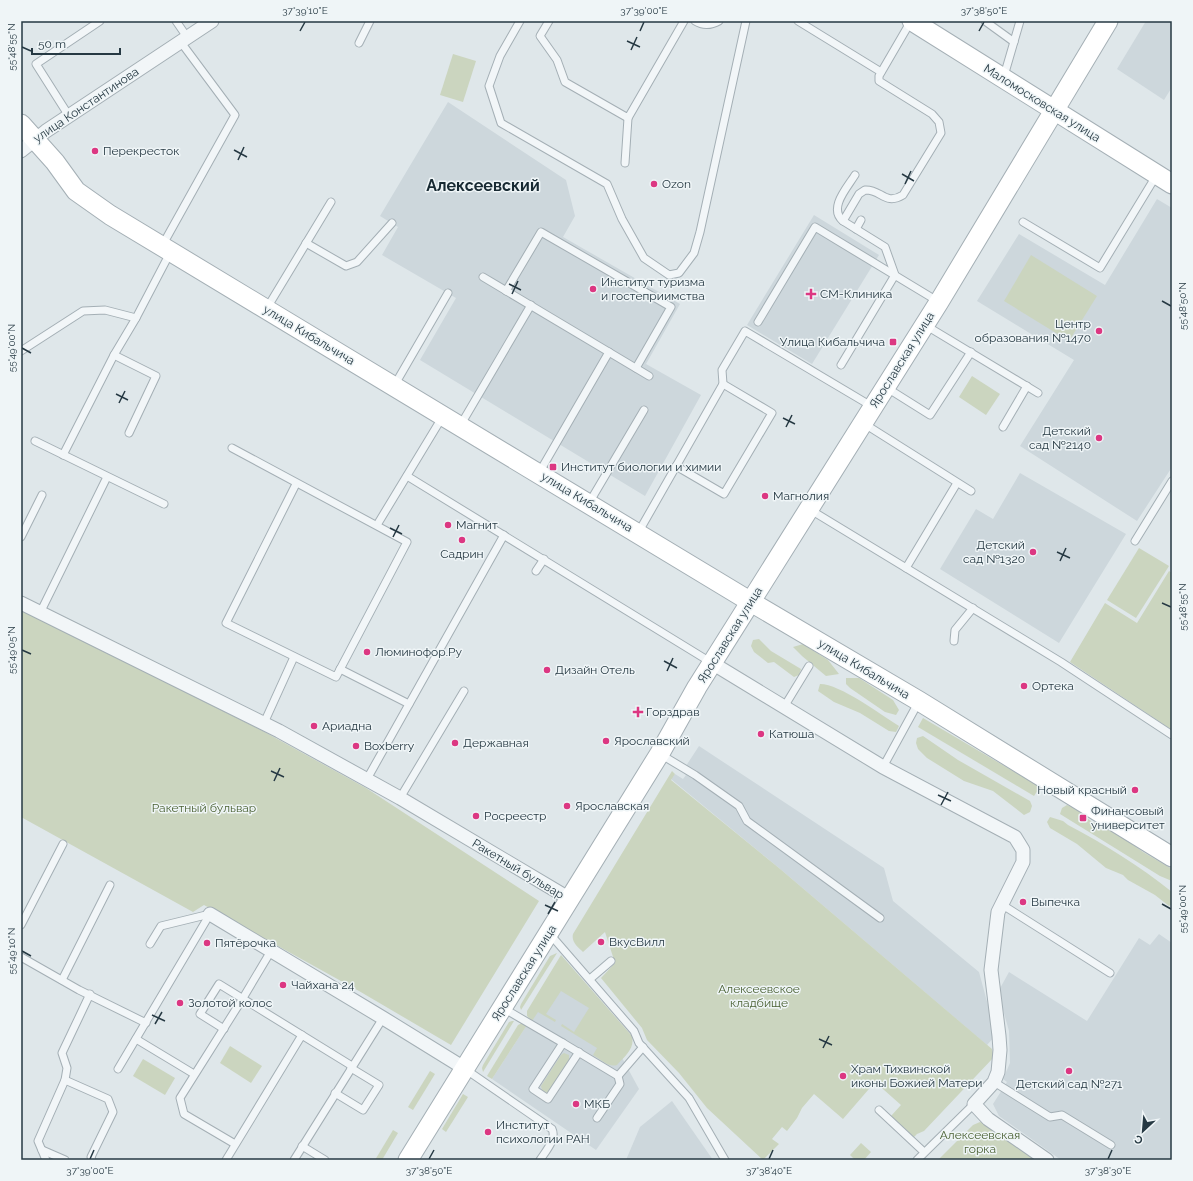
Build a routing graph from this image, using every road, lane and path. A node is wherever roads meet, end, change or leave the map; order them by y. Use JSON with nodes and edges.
{"nodes":[{"id":1,"x":100,"y":21,"type":"edge"},
{"id":2,"x":176,"y":21,"type":"edge"},
{"id":3,"x":212,"y":21,"type":"edge"},
{"id":4,"x":370,"y":21,"type":"edge"},
{"id":5,"x":520,"y":21,"type":"edge"},
{"id":6,"x":549,"y":21,"type":"edge"},
{"id":7,"x":684,"y":21,"type":"edge"},
{"id":8,"x":694,"y":21,"type":"edge"},
{"id":9,"x":719,"y":21,"type":"edge"},
{"id":10,"x":746,"y":21,"type":"edge"},
{"id":11,"x":798,"y":21,"type":"edge"},
{"id":12,"x":912,"y":21,"type":"edge"},
{"id":13,"x":985,"y":21,"type":"edge"},
{"id":14,"x":1020,"y":21,"type":"edge"},
{"id":15,"x":1107,"y":21,"type":"edge"},
{"id":16,"x":184,"y":39,"type":"junction"},
{"id":17,"x":1014,"y":42,"type":"junction"},
{"id":18,"x":359,"y":43,"type":"dead end"},
{"id":19,"x":882,"y":72,"type":"junction"},
{"id":20,"x":1003,"y":79,"type":"junction"},
{"id":21,"x":1055,"y":111,"type":"junction"},
{"id":22,"x":68,"y":116,"type":"junction"},
{"id":23,"x":628,"y":118,"type":"junction"},
{"id":24,"x":21,"y":124,"type":"edge"},
{"id":25,"x":28,"y":146,"type":"edge"},
{"id":26,"x":625,"y":163,"type":"dead end"},
{"id":27,"x":855,"y":175,"type":"dead end"},
{"id":28,"x":1164,"y":179,"type":"edge"},
{"id":29,"x":331,"y":202,"type":"dead end"},
{"id":30,"x":861,"y":220,"type":"dead end"},
{"id":31,"x":843,"y":221,"type":"junction"},
{"id":32,"x":1023,"y":222,"type":"dead end"},
{"id":33,"x":392,"y":223,"type":"dead end"},
{"id":34,"x":856,"y":229,"type":"junction"},
{"id":35,"x":306,"y":243,"type":"junction"},
{"id":36,"x":166,"y":248,"type":"junction"},
{"id":37,"x":895,"y":275,"type":"junction"},
{"id":38,"x":483,"y":277,"type":"dead end"},
{"id":39,"x":506,"y":291,"type":"junction"},
{"id":40,"x":448,"y":293,"type":"dead end"},
{"id":41,"x":939,"y":302,"type":"junction"},
{"id":42,"x":530,"y":305,"type":"junction"},
{"id":43,"x":266,"y":309,"type":"junction"},
{"id":44,"x":136,"y":318,"type":"junction"},
{"id":45,"x":758,"y":322,"type":"dead end"},
{"id":46,"x":925,"y":325,"type":"junction"},
{"id":47,"x":21,"y":351,"type":"edge"},
{"id":48,"x":609,"y":352,"type":"junction"},
{"id":49,"x":971,"y":352,"type":"junction"},
{"id":50,"x":114,"y":355,"type":"junction"},
{"id":51,"x":841,"y":365,"type":"dead end"},
{"id":52,"x":636,"y":368,"type":"junction"},
{"id":53,"x":649,"y":376,"type":"dead end"},
{"id":54,"x":723,"y":384,"type":"junction"},
{"id":55,"x":394,"y":386,"type":"junction"},
{"id":56,"x":886,"y":386,"type":"junction"},
{"id":57,"x":1027,"y":386,"type":"junction"},
{"id":58,"x":1038,"y":393,"type":"dead end"},
{"id":59,"x":873,"y":407,"type":"junction"},
{"id":60,"x":644,"y":410,"type":"dead end"},
{"id":61,"x":443,"y":416,"type":"junction"},
{"id":62,"x":862,"y":423,"type":"junction"},
{"id":63,"x":460,"y":426,"type":"junction"},
{"id":64,"x":1003,"y":426,"type":"dead end"},
{"id":65,"x":129,"y":433,"type":"dead end"},
{"id":66,"x":35,"y":441,"type":"dead end"},
{"id":67,"x":232,"y":448,"type":"dead end"},
{"id":68,"x":63,"y":456,"type":"junction"},
{"id":69,"x":676,"y":466,"type":"junction"},
{"id":70,"x":539,"y":473,"type":"junction"},
{"id":71,"x":407,"y":476,"type":"junction"},
{"id":72,"x":107,"y":477,"type":"junction"},
{"id":73,"x":957,"y":483,"type":"junction"},
{"id":74,"x":1171,"y":483,"type":"edge"},
{"id":75,"x":296,"y":484,"type":"junction"},
{"id":76,"x":971,"y":491,"type":"dead end"},
{"id":77,"x":42,"y":495,"type":"dead end"},
{"id":78,"x":164,"y":504,"type":"dead end"},
{"id":79,"x":589,"y":504,"type":"junction"},
{"id":80,"x":809,"y":509,"type":"junction"},
{"id":81,"x":377,"y":525,"type":"junction"},
{"id":82,"x":638,"y":533,"type":"junction"},
{"id":83,"x":504,"y":535,"type":"junction"},
{"id":84,"x":21,"y":536,"type":"edge"},
{"id":85,"x":1135,"y":541,"type":"dead end"},
{"id":86,"x":544,"y":559,"type":"junction"},
{"id":87,"x":906,"y":568,"type":"junction"},
{"id":88,"x":536,"y":571,"type":"dead end"},
{"id":89,"x":751,"y":602,"type":"junction"},
{"id":90,"x":21,"y":603,"type":"edge"},
{"id":91,"x":973,"y":608,"type":"junction"},
{"id":92,"x":40,"y":613,"type":"junction"},
{"id":93,"x":954,"y":641,"type":"dead end"},
{"id":94,"x":294,"y":657,"type":"junction"},
{"id":95,"x":712,"y":663,"type":"junction"},
{"id":96,"x":809,"y":666,"type":"dead end"},
{"id":97,"x":340,"y":669,"type":"junction"},
{"id":98,"x":464,"y":691,"type":"dead end"},
{"id":99,"x":919,"y":701,"type":"junction"},
{"id":100,"x":409,"y":704,"type":"junction"},
{"id":101,"x":784,"y":707,"type":"junction"},
{"id":102,"x":264,"y":723,"type":"junction"},
{"id":103,"x":1172,"y":735,"type":"edge"},
{"id":104,"x":660,"y":754,"type":"junction"},
{"id":105,"x":883,"y":767,"type":"junction"},
{"id":106,"x":367,"y":779,"type":"junction"},
{"id":107,"x":400,"y":798,"type":"junction"},
{"id":108,"x":63,"y":844,"type":"dead end"},
{"id":109,"x":1172,"y":857,"type":"edge"},
{"id":110,"x":110,"y":885,"type":"dead end"},
{"id":111,"x":570,"y":900,"type":"junction"},
{"id":112,"x":1001,"y":904,"type":"junction"},
{"id":113,"x":210,"y":914,"type":"junction"},
{"id":114,"x":880,"y":918,"type":"dead end"},
{"id":115,"x":21,"y":925,"type":"edge"},
{"id":116,"x":549,"y":933,"type":"junction"},
{"id":117,"x":150,"y":944,"type":"dead end"},
{"id":118,"x":271,"y":951,"type":"junction"},
{"id":119,"x":21,"y":957,"type":"edge"},
{"id":120,"x":611,"y":961,"type":"dead end"},
{"id":121,"x":1110,"y":973,"type":"dead end"},
{"id":122,"x":590,"y":979,"type":"junction"},
{"id":123,"x":62,"y":980,"type":"junction"},
{"id":124,"x":90,"y":994,"type":"junction"},
{"id":125,"x":243,"y":998,"type":"junction"},
{"id":126,"x":502,"y":1008,"type":"junction"},
{"id":127,"x":383,"y":1018,"type":"junction"},
{"id":128,"x":146,"y":1023,"type":"junction"},
{"id":129,"x":224,"y":1029,"type":"junction"},
{"id":130,"x":302,"y":1035,"type":"junction"},
{"id":131,"x":136,"y":1039,"type":"junction"},
{"id":132,"x":563,"y":1043,"type":"junction"},
{"id":133,"x":643,"y":1047,"type":"junction"},
{"id":134,"x":579,"y":1052,"type":"junction"},
{"id":135,"x":352,"y":1067,"type":"junction"},
{"id":136,"x":464,"y":1068,"type":"junction"},
{"id":137,"x":118,"y":1069,"type":"dead end"},
{"id":138,"x":194,"y":1074,"type":"junction"},
{"id":139,"x":618,"y":1076,"type":"junction"},
{"id":140,"x":65,"y":1080,"type":"junction"},
{"id":141,"x":994,"y":1082,"type":"junction"},
{"id":142,"x":336,"y":1093,"type":"junction"},
{"id":143,"x":974,"y":1104,"type":"junction"},
{"id":144,"x":879,"y":1110,"type":"dead end"},
{"id":145,"x":597,"y":1118,"type":"dead end"},
{"id":146,"x":235,"y":1144,"type":"junction"},
{"id":147,"x":1111,"y":1145,"type":"dead end"},
{"id":148,"x":302,"y":1146,"type":"junction"},
{"id":149,"x":42,"y":1150,"type":"junction"},
{"id":150,"x":924,"y":1152,"type":"junction"},
{"id":151,"x":46,"y":1160,"type":"edge"},
{"id":152,"x":65,"y":1160,"type":"edge"},
{"id":153,"x":92,"y":1160,"type":"edge"},
{"id":154,"x":226,"y":1160,"type":"edge"},
{"id":155,"x":294,"y":1160,"type":"edge"},
{"id":156,"x":325,"y":1160,"type":"edge"},
{"id":157,"x":408,"y":1160,"type":"edge"},
{"id":158,"x":540,"y":1160,"type":"edge"},
{"id":159,"x":725,"y":1160,"type":"edge"},
{"id":160,"x":916,"y":1160,"type":"edge"},
{"id":161,"x":1047,"y":1160,"type":"edge"}],
"edges":[{"from":1,"to":22,"type":"lane"},
{"from":2,"to":16,"type":"lane"},
{"from":3,"to":16,"type":"street","name":"улица Константинова"},
{"from":4,"to":18,"type":"lane"},
{"from":5,"to":10,"type":"lane"},
{"from":6,"to":23,"type":"lane"},
{"from":7,"to":23,"type":"lane"},
{"from":8,"to":9,"type":"lane"},
{"from":11,"to":19,"type":"lane"},
{"from":12,"to":19,"type":"lane"},
{"from":12,"to":20,"type":"street","name":"Маломосковская улица"},
{"from":13,"to":17,"type":"lane"},
{"from":14,"to":17,"type":"lane"},
{"from":15,"to":21,"type":"street","name":"Ярославская улица"},
{"from":16,"to":22,"type":"street","name":"улица Константинова"},
{"from":16,"to":36,"type":"lane"},
{"from":17,"to":20,"type":"lane"},
{"from":19,"to":31,"type":"lane"},
{"from":20,"to":21,"type":"street","name":"Маломосковская улица"},
{"from":21,"to":28,"type":"street","name":"Маломосковская улица"},
{"from":21,"to":41,"type":"street","name":"Ярославская улица"},
{"from":22,"to":25,"type":"street","name":"улица Константинова"},
{"from":23,"to":26,"type":"lane"},
{"from":24,"to":25,"type":"street","name":"улица Кибальчича"},
{"from":25,"to":36,"type":"street","name":"улица Кибальчича"},
{"from":27,"to":31,"type":"lane"},
{"from":28,"to":32,"type":"lane"},
{"from":29,"to":35,"type":"lane"},
{"from":30,"to":34,"type":"lane"},
{"from":31,"to":34,"type":"lane"},
{"from":33,"to":35,"type":"lane"},
{"from":34,"to":37,"type":"lane"},
{"from":35,"to":43,"type":"lane"},
{"from":36,"to":43,"type":"street","name":"улица Кибальчича"},
{"from":36,"to":44,"type":"lane"},
{"from":37,"to":41,"type":"lane"},
{"from":37,"to":45,"type":"lane"},
{"from":37,"to":51,"type":"lane"},
{"from":38,"to":39,"type":"lane"},
{"from":39,"to":42,"type":"lane"},
{"from":39,"to":52,"type":"lane"},
{"from":40,"to":55,"type":"lane"},
{"from":41,"to":46,"type":"street","name":"Ярославская улица"},
{"from":42,"to":48,"type":"lane"},
{"from":42,"to":63,"type":"lane"},
{"from":43,"to":55,"type":"street","name":"улица Кибальчича"},
{"from":44,"to":47,"type":"lane"},
{"from":44,"to":50,"type":"lane"},
{"from":46,"to":49,"type":"lane"},
{"from":46,"to":56,"type":"street","name":"Ярославская улица"},
{"from":48,"to":52,"type":"lane"},
{"from":48,"to":70,"type":"lane"},
{"from":49,"to":56,"type":"lane"},
{"from":49,"to":57,"type":"lane"},
{"from":50,"to":65,"type":"lane"},
{"from":50,"to":68,"type":"lane"},
{"from":52,"to":53,"type":"lane"},
{"from":54,"to":59,"type":"lane"},
{"from":54,"to":69,"type":"lane"},
{"from":54,"to":69,"type":"lane"},
{"from":55,"to":61,"type":"street","name":"улица Кибальчича"},
{"from":56,"to":59,"type":"street","name":"Ярославская улица"},
{"from":57,"to":58,"type":"lane"},
{"from":57,"to":64,"type":"lane"},
{"from":59,"to":62,"type":"street","name":"Ярославская улица"},
{"from":60,"to":79,"type":"lane"},
{"from":61,"to":63,"type":"street","name":"улица Кибальчича"},
{"from":61,"to":71,"type":"lane"},
{"from":62,"to":73,"type":"lane"},
{"from":62,"to":80,"type":"street","name":"Ярославская улица"},
{"from":63,"to":70,"type":"street","name":"улица Кибальчича"},
{"from":66,"to":68,"type":"lane"},
{"from":67,"to":75,"type":"lane"},
{"from":68,"to":72,"type":"lane"},
{"from":69,"to":82,"type":"lane"},
{"from":70,"to":79,"type":"street","name":"улица Кибальчича"},
{"from":71,"to":81,"type":"lane"},
{"from":71,"to":83,"type":"lane"},
{"from":72,"to":78,"type":"lane"},
{"from":72,"to":92,"type":"lane"},
{"from":73,"to":76,"type":"lane"},
{"from":73,"to":87,"type":"lane"},
{"from":74,"to":85,"type":"lane"},
{"from":75,"to":81,"type":"lane"},
{"from":75,"to":94,"type":"lane"},
{"from":77,"to":84,"type":"lane"},
{"from":79,"to":82,"type":"street","name":"улица Кибальчича"},
{"from":80,"to":87,"type":"lane"},
{"from":80,"to":89,"type":"street","name":"Ярославская улица"},
{"from":81,"to":97,"type":"lane"},
{"from":82,"to":89,"type":"street","name":"улица Кибальчича"},
{"from":83,"to":86,"type":"lane"},
{"from":83,"to":100,"type":"lane"},
{"from":86,"to":88,"type":"lane"},
{"from":86,"to":95,"type":"lane"},
{"from":87,"to":91,"type":"lane"},
{"from":89,"to":95,"type":"street","name":"Ярославская улица"},
{"from":89,"to":99,"type":"street","name":"улица Кибальчича"},
{"from":90,"to":92,"type":"street","name":"Ракетный бульвар"},
{"from":91,"to":93,"type":"lane"},
{"from":91,"to":103,"type":"lane"},
{"from":92,"to":102,"type":"street","name":"Ракетный бульвар"},
{"from":94,"to":97,"type":"lane"},
{"from":94,"to":102,"type":"lane"},
{"from":95,"to":101,"type":"street"},
{"from":95,"to":104,"type":"street","name":"Ярославская улица"},
{"from":96,"to":101,"type":"lane"},
{"from":97,"to":100,"type":"lane"},
{"from":98,"to":107,"type":"lane"},
{"from":99,"to":105,"type":"lane"},
{"from":99,"to":109,"type":"street","name":"улица Кибальчича"},
{"from":100,"to":106,"type":"lane"},
{"from":101,"to":105,"type":"street"},
{"from":102,"to":106,"type":"street","name":"Ракетный бульвар"},
{"from":104,"to":111,"type":"street","name":"Ярославская улица"},
{"from":104,"to":114,"type":"lane"},
{"from":105,"to":112,"type":"street"},
{"from":106,"to":107,"type":"street","name":"Ракетный бульвар"},
{"from":107,"to":111,"type":"street","name":"Ракетный бульвар"},
{"from":108,"to":115,"type":"lane"},
{"from":110,"to":123,"type":"lane"},
{"from":111,"to":116,"type":"street","name":"Ярославская улица"},
{"from":112,"to":121,"type":"lane"},
{"from":112,"to":141,"type":"street"},
{"from":113,"to":117,"type":"lane"},
{"from":113,"to":118,"type":"street"},
{"from":113,"to":128,"type":"lane"},
{"from":116,"to":122,"type":"lane"},
{"from":116,"to":126,"type":"street","name":"Ярославская улица"},
{"from":118,"to":125,"type":"lane"},
{"from":118,"to":127,"type":"street"},
{"from":119,"to":123,"type":"lane"},
{"from":120,"to":122,"type":"lane"},
{"from":122,"to":133,"type":"lane"},
{"from":123,"to":124,"type":"lane"},
{"from":124,"to":128,"type":"lane"},
{"from":124,"to":140,"type":"lane"},
{"from":125,"to":129,"type":"lane"},
{"from":125,"to":129,"type":"lane"},
{"from":125,"to":130,"type":"lane"},
{"from":126,"to":132,"type":"lane"},
{"from":126,"to":136,"type":"street","name":"Ярославская улица"},
{"from":127,"to":135,"type":"lane"},
{"from":127,"to":136,"type":"street"},
{"from":128,"to":131,"type":"lane"},
{"from":129,"to":138,"type":"lane"},
{"from":130,"to":135,"type":"lane"},
{"from":130,"to":146,"type":"lane"},
{"from":131,"to":137,"type":"lane"},
{"from":131,"to":138,"type":"lane"},
{"from":132,"to":134,"type":"lane"},
{"from":132,"to":134,"type":"lane"},
{"from":133,"to":139,"type":"lane"},
{"from":133,"to":159,"type":"lane"},
{"from":134,"to":139,"type":"lane"},
{"from":135,"to":142,"type":"lane"},
{"from":135,"to":142,"type":"lane"},
{"from":136,"to":157,"type":"street","name":"Ярославская улица"},
{"from":136,"to":158,"type":"lane"},
{"from":138,"to":146,"type":"lane"},
{"from":139,"to":145,"type":"lane"},
{"from":140,"to":149,"type":"lane"},
{"from":140,"to":153,"type":"lane"},
{"from":141,"to":143,"type":"street"},
{"from":141,"to":147,"type":"lane"},
{"from":142,"to":148,"type":"lane"},
{"from":143,"to":150,"type":"lane"},
{"from":143,"to":161,"type":"street"},
{"from":144,"to":150,"type":"lane"},
{"from":146,"to":154,"type":"lane"},
{"from":148,"to":155,"type":"lane"},
{"from":148,"to":156,"type":"lane"},
{"from":149,"to":151,"type":"lane"},
{"from":149,"to":152,"type":"lane"},
{"from":150,"to":160,"type":"lane"}]}
